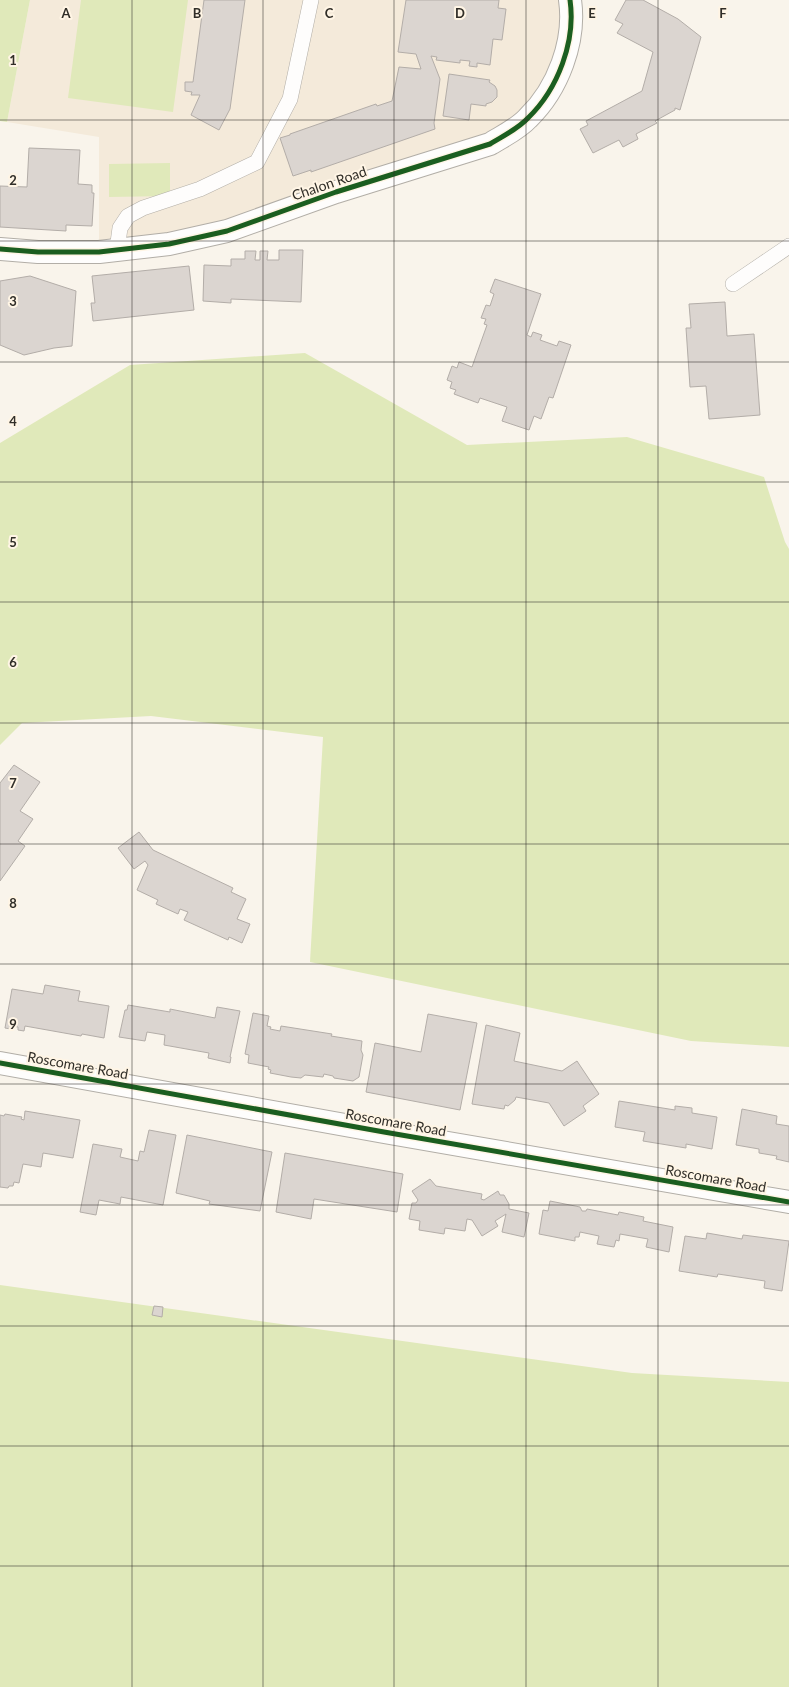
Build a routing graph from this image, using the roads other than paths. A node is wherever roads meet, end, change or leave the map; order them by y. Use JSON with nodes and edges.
{"nodes":[{"id":1,"x":311,"y":0,"type":"edge"},
{"id":2,"x":570,"y":0,"type":"edge"},
{"id":3,"x":789,"y":246,"type":"edge"},
{"id":4,"x":0,"y":249,"type":"edge"},
{"id":5,"x":117,"y":250,"type":"junction"},
{"id":6,"x":733,"y":284,"type":"dead end"},
{"id":7,"x":0,"y":1063,"type":"edge"},
{"id":8,"x":789,"y":1202,"type":"edge"}],
"edges":[{"from":1,"to":5,"type":"lane"},
{"from":2,"to":5,"type":"street","name":"Chalon Road"},
{"from":3,"to":6,"type":"lane"},
{"from":4,"to":5,"type":"street","name":"Chalon Road"},
{"from":7,"to":8,"type":"street","name":"Roscomare Road"}]}
